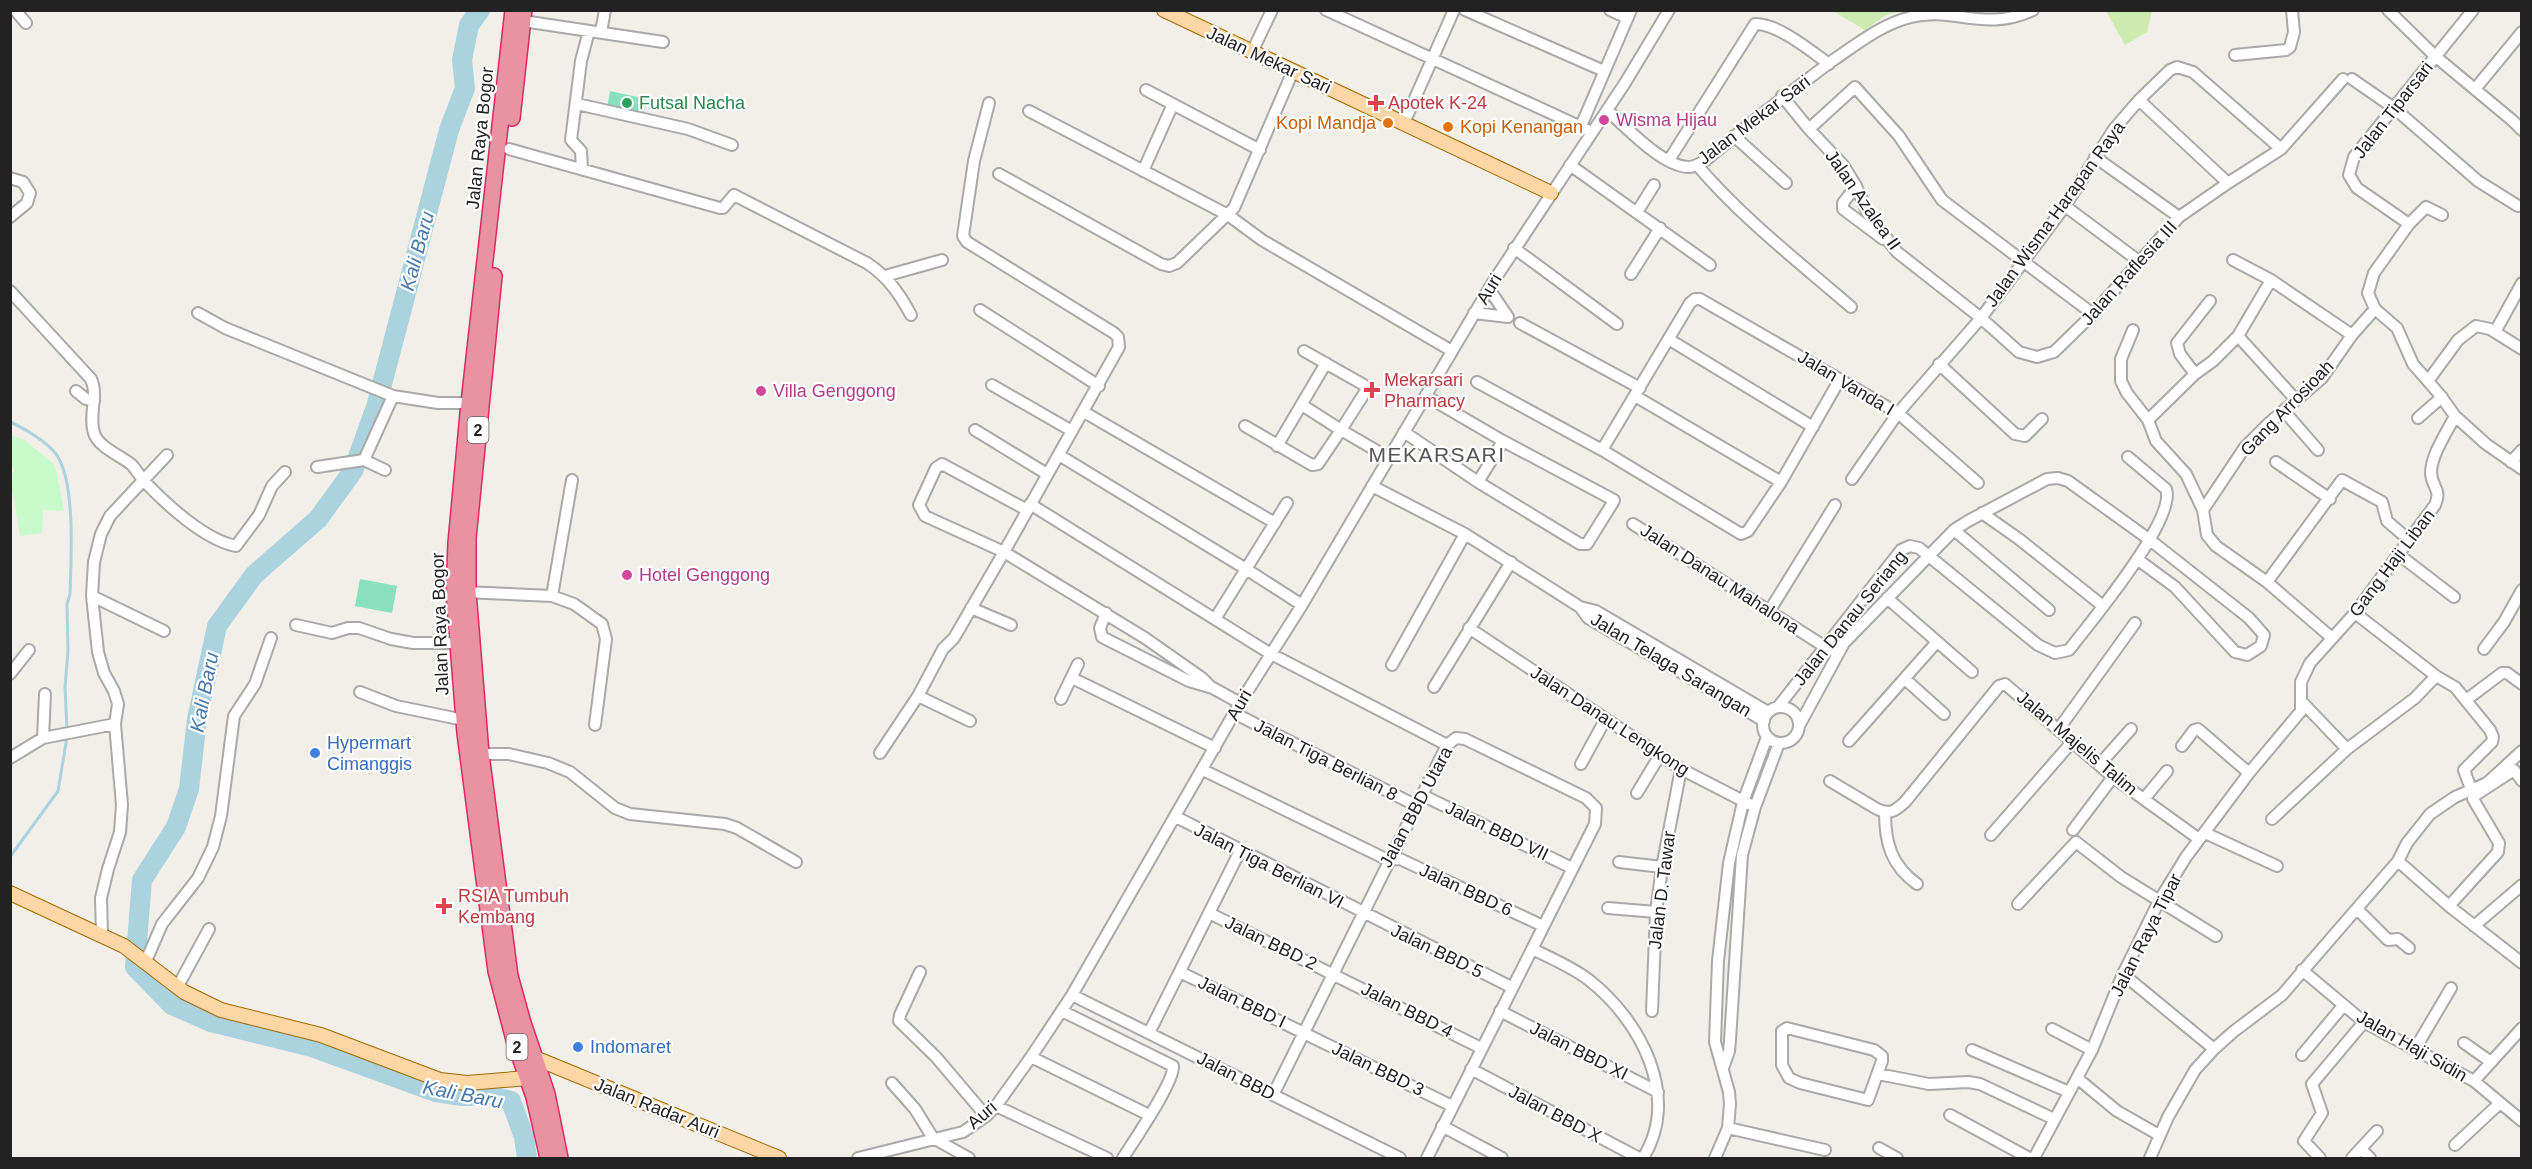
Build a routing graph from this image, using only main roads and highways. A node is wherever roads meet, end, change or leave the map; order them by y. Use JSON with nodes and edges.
{"nodes":[{"id":1,"x":1164,"y":10,"type":"edge"},
{"id":2,"x":520,"y":14,"type":"edge"},
{"id":3,"x":1551,"y":193,"type":"road end"},
{"id":4,"x":461,"y":592,"type":"junction"},
{"id":5,"x":491,"y":890,"type":"junction"},
{"id":6,"x":10,"y":893,"type":"edge"},
{"id":7,"x":535,"y":1058,"type":"junction"},
{"id":8,"x":528,"y":1078,"type":"junction"},
{"id":9,"x":548,"y":1158,"type":"edge"},
{"id":10,"x":561,"y":1158,"type":"edge"},
{"id":11,"x":779,"y":1158,"type":"edge"}],
"edges":[{"from":1,"to":3,"type":"main road","name":"Jalan Mekar Sari"},
{"from":2,"to":4,"type":"highway","name":"Jalan Raya Bogor","number":"2"},
{"from":2,"to":4,"type":"highway","name":"Jalan Raya Bogor","number":"2"},
{"from":4,"to":5,"type":"highway","name":"Jalan Raya Bogor","number":"2"},
{"from":4,"to":5,"type":"highway","name":"Jalan Raya Bogor","number":"2"},
{"from":5,"to":7,"type":"highway","name":"Jalan Raya Bogor","number":"2"},
{"from":5,"to":8,"type":"highway","name":"Jalan Raya Bogor","number":"2"},
{"from":6,"to":8,"type":"main road"},
{"from":7,"to":10,"type":"highway","name":"Jalan Raya Bogor","number":"2"},
{"from":7,"to":11,"type":"main road","name":"Jalan Radar Auri"},
{"from":8,"to":9,"type":"highway","name":"Jalan Raya Bogor","number":"2"}]}
